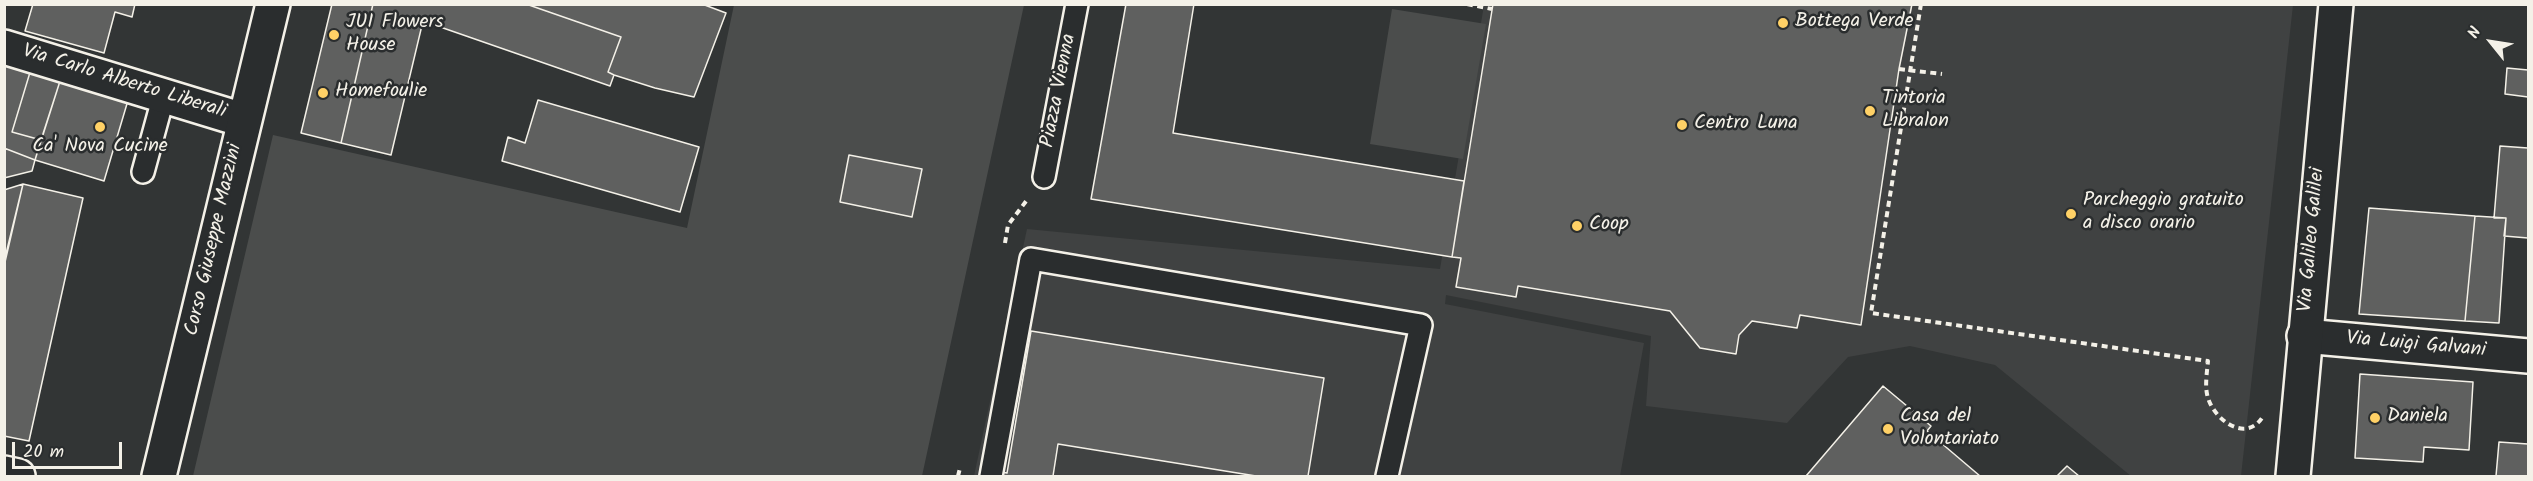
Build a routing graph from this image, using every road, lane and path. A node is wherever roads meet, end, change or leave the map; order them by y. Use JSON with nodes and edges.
{"nodes":[{"id":1,"x":273,"y":4,"type":"edge"},
{"id":2,"x":1077,"y":4,"type":"edge"},
{"id":3,"x":1467,"y":4,"type":"edge"},
{"id":4,"x":1921,"y":4,"type":"edge"},
{"id":5,"x":2336,"y":4,"type":"edge"},
{"id":6,"x":1472,"y":5,"type":"edge"},
{"id":7,"x":1492,"y":9,"type":"dead end"},
{"id":8,"x":4,"y":47,"type":"edge"},
{"id":9,"x":1899,"y":69,"type":"dead end"},
{"id":10,"x":1911,"y":70,"type":"junction"},
{"id":11,"x":1942,"y":74,"type":"dead end"},
{"id":12,"x":164,"y":95,"type":"junction"},
{"id":13,"x":243,"y":120,"type":"junction"},
{"id":14,"x":143,"y":172,"type":"dead end"},
{"id":15,"x":1044,"y":177,"type":"dead end"},
{"id":16,"x":2304,"y":336,"type":"junction"},
{"id":17,"x":2529,"y":356,"type":"edge"},
{"id":18,"x":2263,"y":415,"type":"dead end"},
{"id":19,"x":4,"y":473,"type":"edge"},
{"id":20,"x":18,"y":477,"type":"edge"},
{"id":21,"x":159,"y":477,"type":"edge"},
{"id":22,"x":991,"y":477,"type":"edge"},
{"id":23,"x":1387,"y":477,"type":"edge"},
{"id":24,"x":2294,"y":477,"type":"edge"}],
"edges":[{"from":1,"to":13,"type":"street","name":"Corso Giuseppe Mazzini"},
{"from":2,"to":15,"type":"lane","name":"Piazza Vienna"},
{"from":3,"to":6,"type":"path"},
{"from":4,"to":10,"type":"path"},
{"from":5,"to":16,"type":"street","name":"Via Galileo Galilei"},
{"from":6,"to":7,"type":"path"},
{"from":8,"to":12,"type":"street","name":"Via Carlo Alberto Liberali"},
{"from":9,"to":10,"type":"path"},
{"from":10,"to":11,"type":"path"},
{"from":10,"to":18,"type":"path"},
{"from":12,"to":13,"type":"street","name":"Via Carlo Alberto Liberali"},
{"from":12,"to":14,"type":"lane"},
{"from":13,"to":21,"type":"street","name":"Corso Giuseppe Mazzini"},
{"from":16,"to":17,"type":"street","name":"Via Luigi Galvani"},
{"from":16,"to":24,"type":"street","name":"Via Galileo Galilei"},
{"from":19,"to":20,"type":"street"},
{"from":22,"to":23,"type":"lane"}]}
